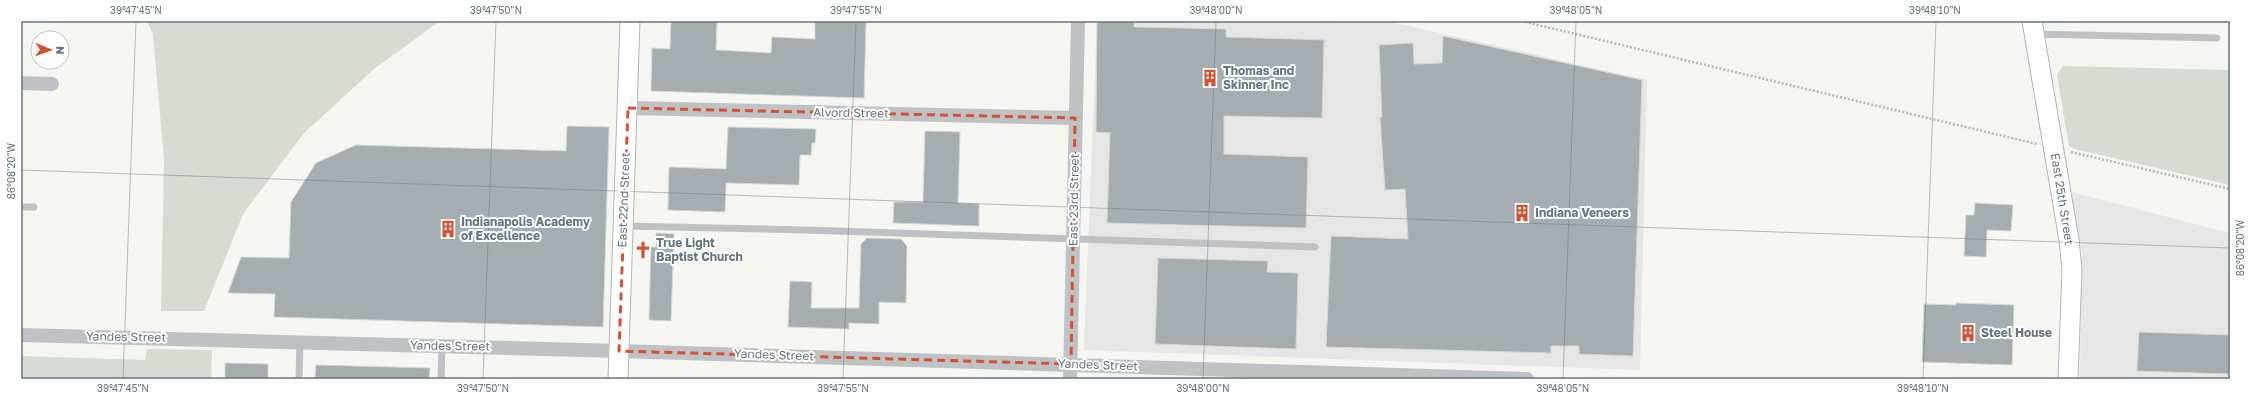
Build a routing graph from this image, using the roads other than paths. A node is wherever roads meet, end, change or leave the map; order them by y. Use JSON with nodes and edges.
{"nodes":[{"id":1,"x":630,"y":21,"type":"edge"},
{"id":2,"x":1078,"y":21,"type":"edge"},
{"id":3,"x":2033,"y":27,"type":"edge"},
{"id":4,"x":2217,"y":38,"type":"dead end"},
{"id":5,"x":21,"y":83,"type":"edge"},
{"id":6,"x":52,"y":84,"type":"dead end"},
{"id":7,"x":628,"y":108,"type":"junction"},
{"id":8,"x":1075,"y":118,"type":"junction"},
{"id":9,"x":21,"y":207,"type":"edge"},
{"id":10,"x":34,"y":207,"type":"dead end"},
{"id":11,"x":623,"y":226,"type":"junction"},
{"id":12,"x":1073,"y":239,"type":"junction"},
{"id":13,"x":1315,"y":247,"type":"dead end"},
{"id":14,"x":21,"y":335,"type":"edge"},
{"id":15,"x":300,"y":342,"type":"junction"},
{"id":16,"x":442,"y":346,"type":"junction"},
{"id":17,"x":619,"y":350,"type":"junction"},
{"id":18,"x":1071,"y":364,"type":"junction"},
{"id":19,"x":1451,"y":378,"type":"edge"},
{"id":20,"x":1493,"y":378,"type":"edge"},
{"id":21,"x":299,"y":379,"type":"edge"},
{"id":22,"x":441,"y":379,"type":"edge"},
{"id":23,"x":618,"y":379,"type":"edge"},
{"id":24,"x":1070,"y":379,"type":"edge"},
{"id":25,"x":1527,"y":379,"type":"edge"},
{"id":26,"x":2068,"y":379,"type":"edge"}],
"edges":[{"from":1,"to":7,"type":"main road","name":"East 22nd Street"},
{"from":2,"to":8,"type":"street","name":"East 23rd Street"},
{"from":3,"to":4,"type":"lane"},
{"from":3,"to":26,"type":"main road","name":"East 25th Street"},
{"from":5,"to":6,"type":"street"},
{"from":7,"to":8,"type":"street","name":"Alvord Street"},
{"from":7,"to":11,"type":"main road","name":"East 22nd Street"},
{"from":8,"to":12,"type":"street","name":"East 23rd Street"},
{"from":9,"to":10,"type":"lane"},
{"from":11,"to":12,"type":"lane"},
{"from":11,"to":17,"type":"main road","name":"East 22nd Street"},
{"from":12,"to":13,"type":"lane"},
{"from":12,"to":18,"type":"street","name":"East 23rd Street"},
{"from":14,"to":15,"type":"street","name":"Yandes Street"},
{"from":15,"to":16,"type":"street","name":"Yandes Street"},
{"from":15,"to":21,"type":"lane"},
{"from":16,"to":17,"type":"street","name":"Yandes Street"},
{"from":16,"to":22,"type":"lane"},
{"from":17,"to":18,"type":"street","name":"Yandes Street"},
{"from":17,"to":23,"type":"main road","name":"East 22nd Street"},
{"from":18,"to":19,"type":"street","name":"Yandes Street"},
{"from":18,"to":24,"type":"street","name":"East 23rd Street"},
{"from":19,"to":20,"type":"street","name":"Yandes Street"},
{"from":20,"to":25,"type":"street","name":"Yandes Street"}]}
